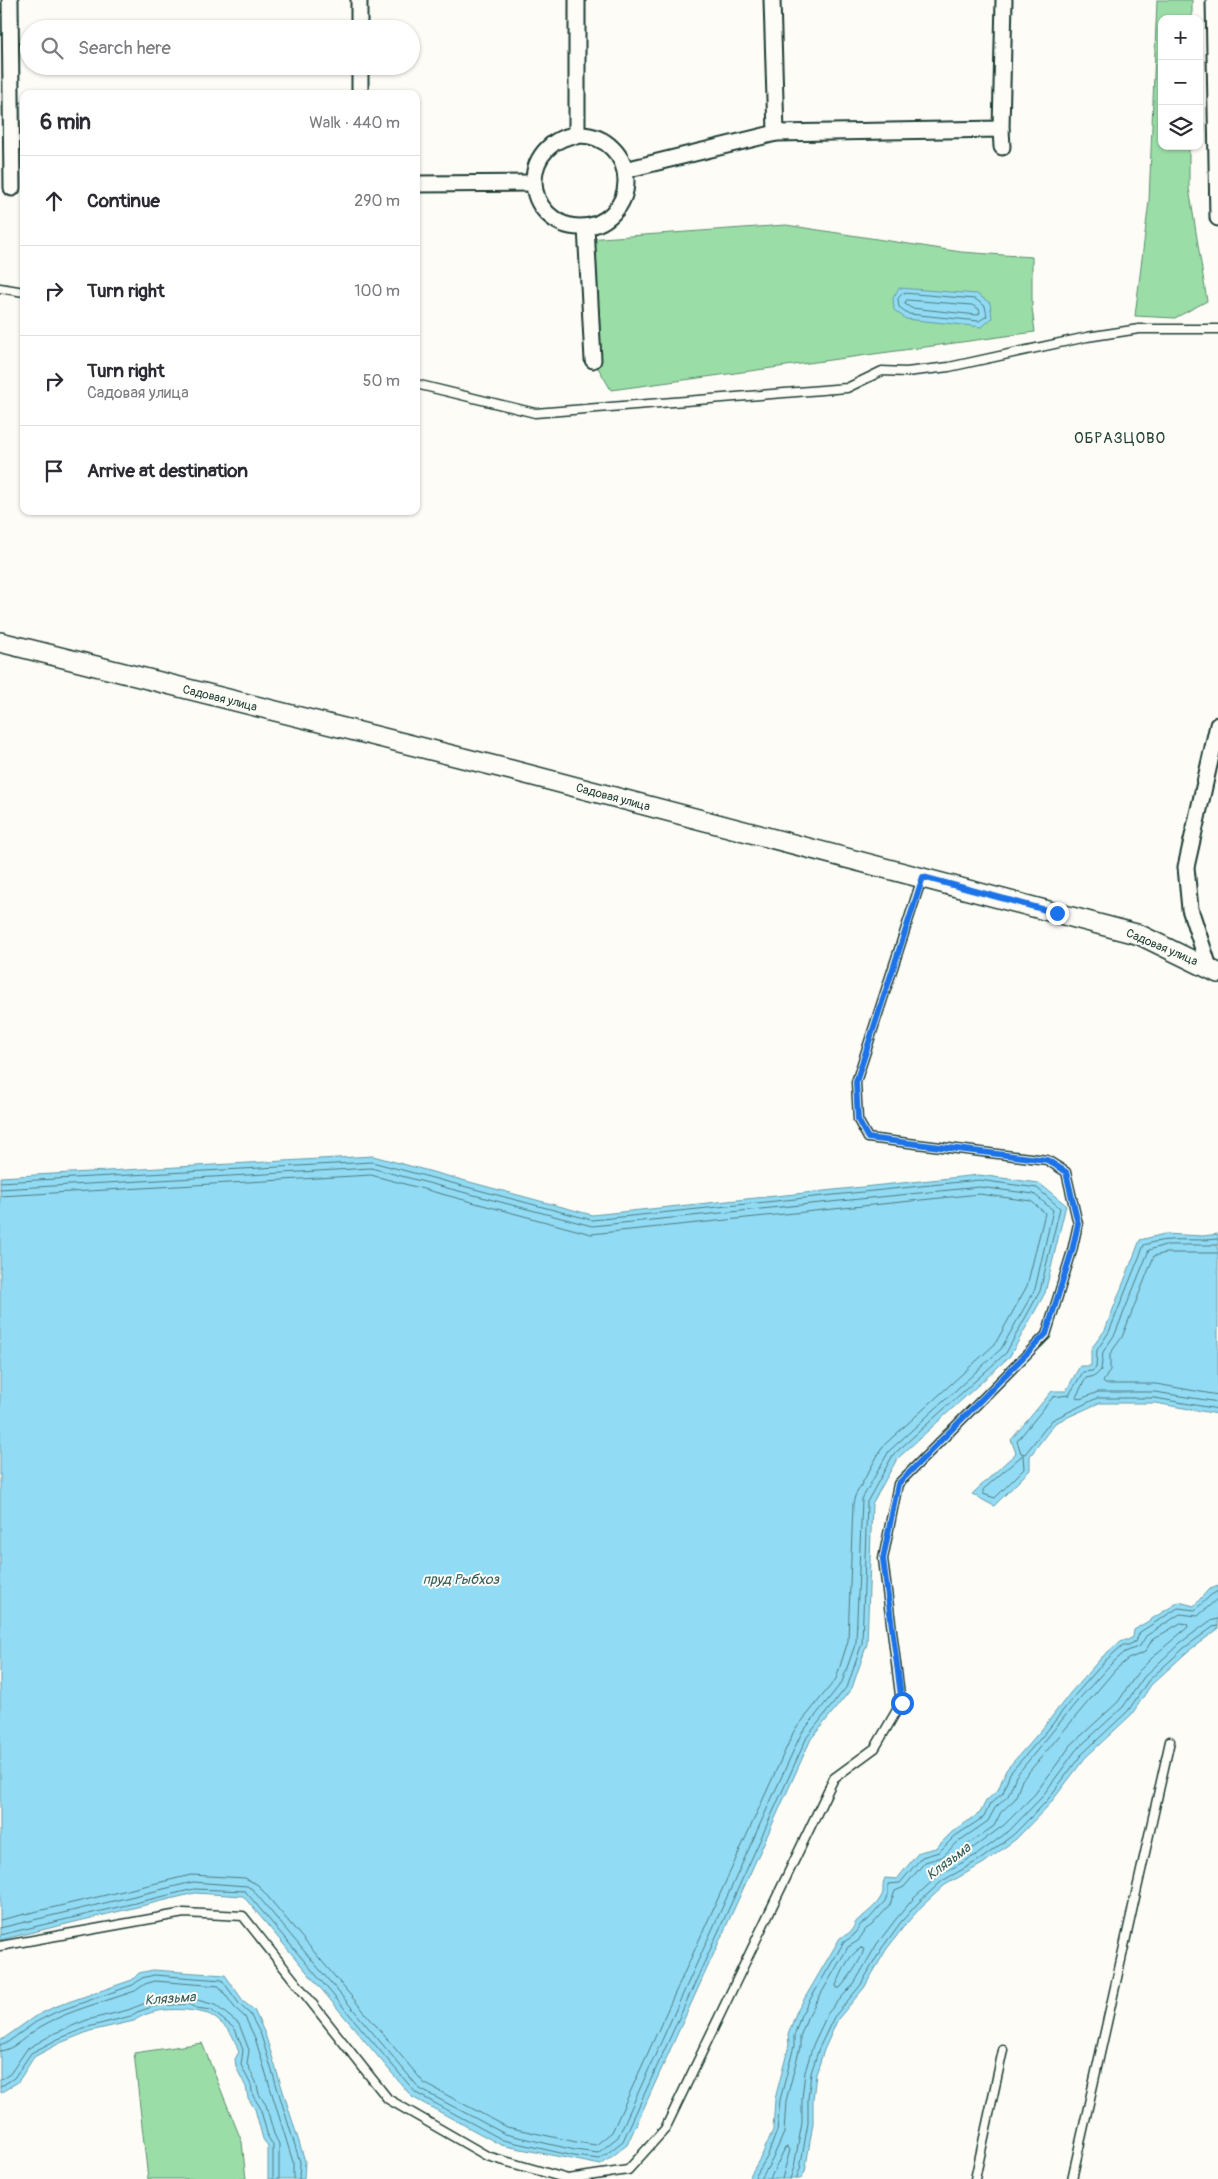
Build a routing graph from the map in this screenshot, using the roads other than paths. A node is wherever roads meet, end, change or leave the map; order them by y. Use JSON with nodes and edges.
{"nodes":[{"id":1,"x":10,"y":0,"type":"edge"},
{"id":2,"x":359,"y":0,"type":"edge"},
{"id":3,"x":577,"y":0,"type":"edge"},
{"id":4,"x":772,"y":0,"type":"edge"},
{"id":5,"x":1004,"y":0,"type":"edge"},
{"id":6,"x":1214,"y":0,"type":"edge"},
{"id":7,"x":359,"y":20,"type":"edge"},
{"id":8,"x":360,"y":75,"type":"edge"},
{"id":9,"x":360,"y":90,"type":"edge"},
{"id":10,"x":1001,"y":129,"type":"junction"},
{"id":11,"x":776,"y":133,"type":"junction"},
{"id":12,"x":577,"y":136,"type":"junction"},
{"id":13,"x":1002,"y":147,"type":"dead end"},
{"id":14,"x":625,"y":170,"type":"junction"},
{"id":15,"x":532,"y":183,"type":"junction"},
{"id":16,"x":420,"y":184,"type":"edge"},
{"id":17,"x":12,"y":188,"type":"edge"},
{"id":18,"x":1218,"y":218,"type":"edge"},
{"id":19,"x":586,"y":227,"type":"junction"},
{"id":20,"x":0,"y":288,"type":"edge"},
{"id":21,"x":20,"y":291,"type":"edge"},
{"id":22,"x":1218,"y":329,"type":"edge"},
{"id":23,"x":593,"y":360,"type":"dead end"},
{"id":24,"x":420,"y":385,"type":"edge"},
{"id":25,"x":0,"y":642,"type":"edge"},
{"id":26,"x":1218,"y":726,"type":"edge"},
{"id":27,"x":923,"y":877,"type":"junction"},
{"id":28,"x":1213,"y":970,"type":"edge"},
{"id":29,"x":1170,"y":1741,"type":"dead end"},
{"id":30,"x":0,"y":1946,"type":"edge"},
{"id":31,"x":1003,"y":2050,"type":"dead end"},
{"id":32,"x":568,"y":2179,"type":"edge"},
{"id":33,"x":975,"y":2179,"type":"edge"},
{"id":34,"x":1072,"y":2179,"type":"edge"}],
"edges":[{"from":1,"to":17,"type":"street"},
{"from":2,"to":7,"type":"street"},
{"from":3,"to":12,"type":"street"},
{"from":4,"to":11,"type":"street"},
{"from":5,"to":10,"type":"street"},
{"from":6,"to":18,"type":"street"},
{"from":8,"to":9,"type":"street"},
{"from":10,"to":11,"type":"street"},
{"from":10,"to":13,"type":"street"},
{"from":11,"to":14,"type":"street"},
{"from":12,"to":14,"type":"street"},
{"from":12,"to":15,"type":"street"},
{"from":14,"to":19,"type":"street"},
{"from":15,"to":16,"type":"street"},
{"from":15,"to":19,"type":"street"},
{"from":19,"to":23,"type":"street"},
{"from":20,"to":21,"type":"lane"},
{"from":22,"to":24,"type":"lane"},
{"from":25,"to":27,"type":"street","name":"Садовая улица"},
{"from":26,"to":28,"type":"street"},
{"from":27,"to":28,"type":"street","name":"Садовая улица"},
{"from":27,"to":32,"type":"lane"},
{"from":29,"to":34,"type":"lane"},
{"from":30,"to":32,"type":"lane"},
{"from":31,"to":33,"type":"lane"}]}
